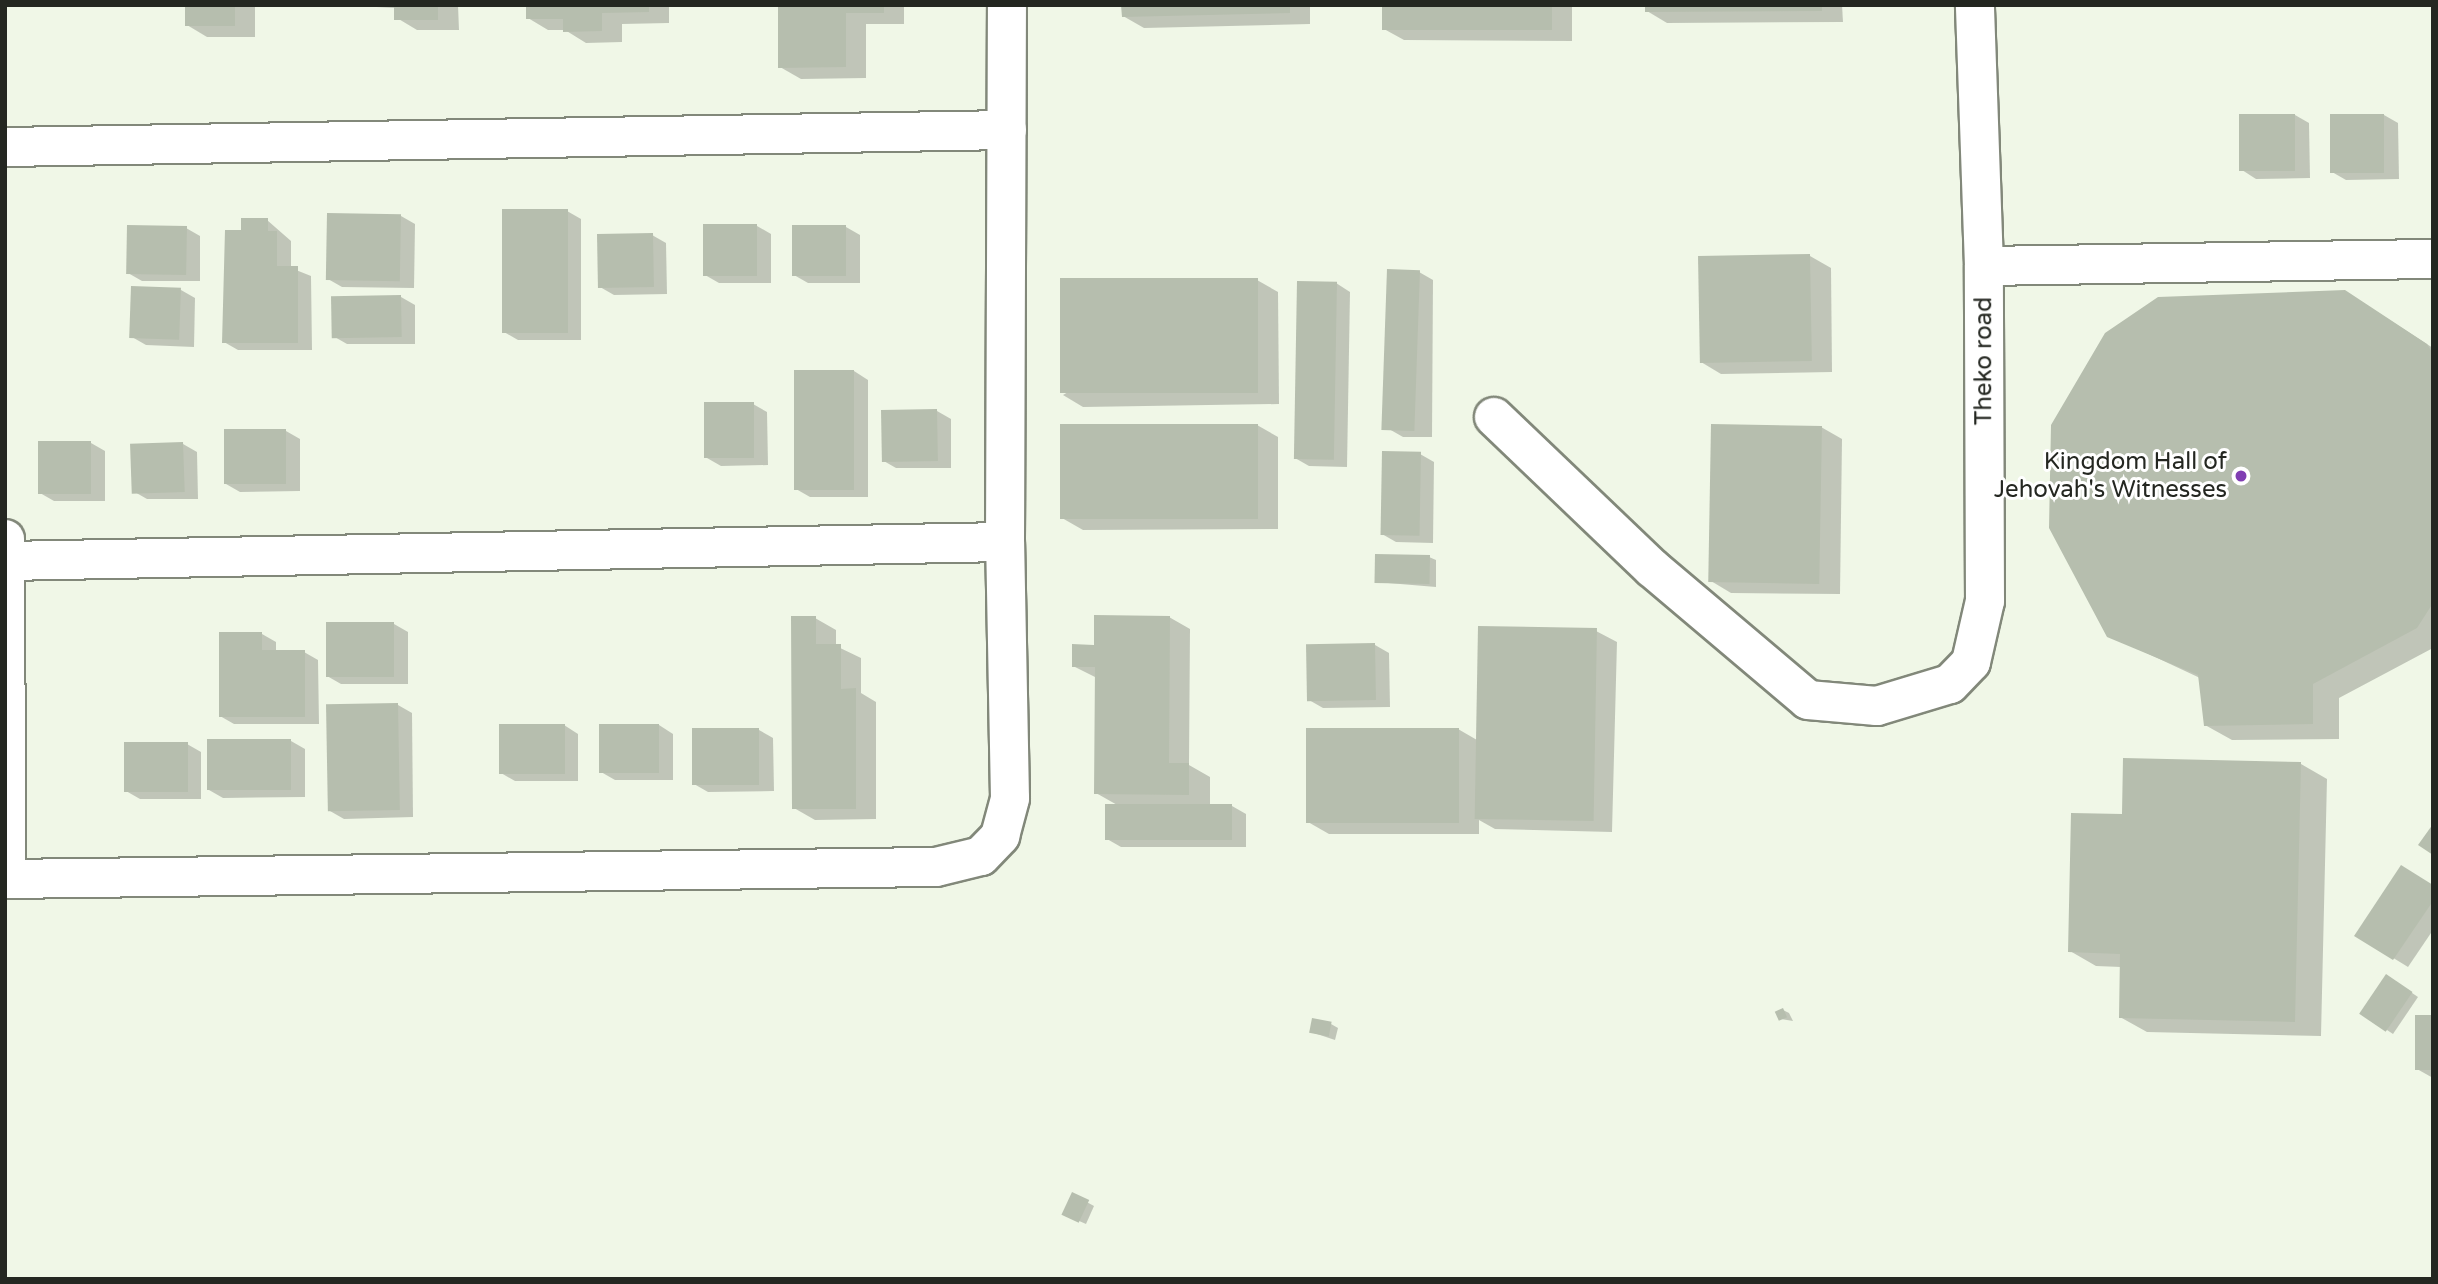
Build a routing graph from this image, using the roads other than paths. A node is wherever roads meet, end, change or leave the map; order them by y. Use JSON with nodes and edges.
{"nodes":[{"id":1,"x":1007,"y":5,"type":"edge"},
{"id":2,"x":1975,"y":5,"type":"edge"},
{"id":3,"x":1007,"y":130,"type":"junction"},
{"id":4,"x":5,"y":148,"type":"edge"},
{"id":5,"x":2433,"y":260,"type":"edge"},
{"id":6,"x":1984,"y":266,"type":"junction"},
{"id":7,"x":1494,"y":418,"type":"dead end"},
{"id":8,"x":5,"y":539,"type":"edge"},
{"id":9,"x":1005,"y":542,"type":"junction"},
{"id":10,"x":6,"y":561,"type":"edge"},
{"id":11,"x":6,"y":879,"type":"edge"}],
"edges":[{"from":1,"to":3,"type":"street"},
{"from":2,"to":6,"type":"street","name":"Theko road"},
{"from":3,"to":4,"type":"street"},
{"from":3,"to":9,"type":"street"},
{"from":5,"to":6,"type":"street"},
{"from":6,"to":7,"type":"street","name":"Theko road"},
{"from":8,"to":10,"type":"street"},
{"from":9,"to":10,"type":"street"},
{"from":9,"to":11,"type":"street"},
{"from":10,"to":11,"type":"street"}]}
